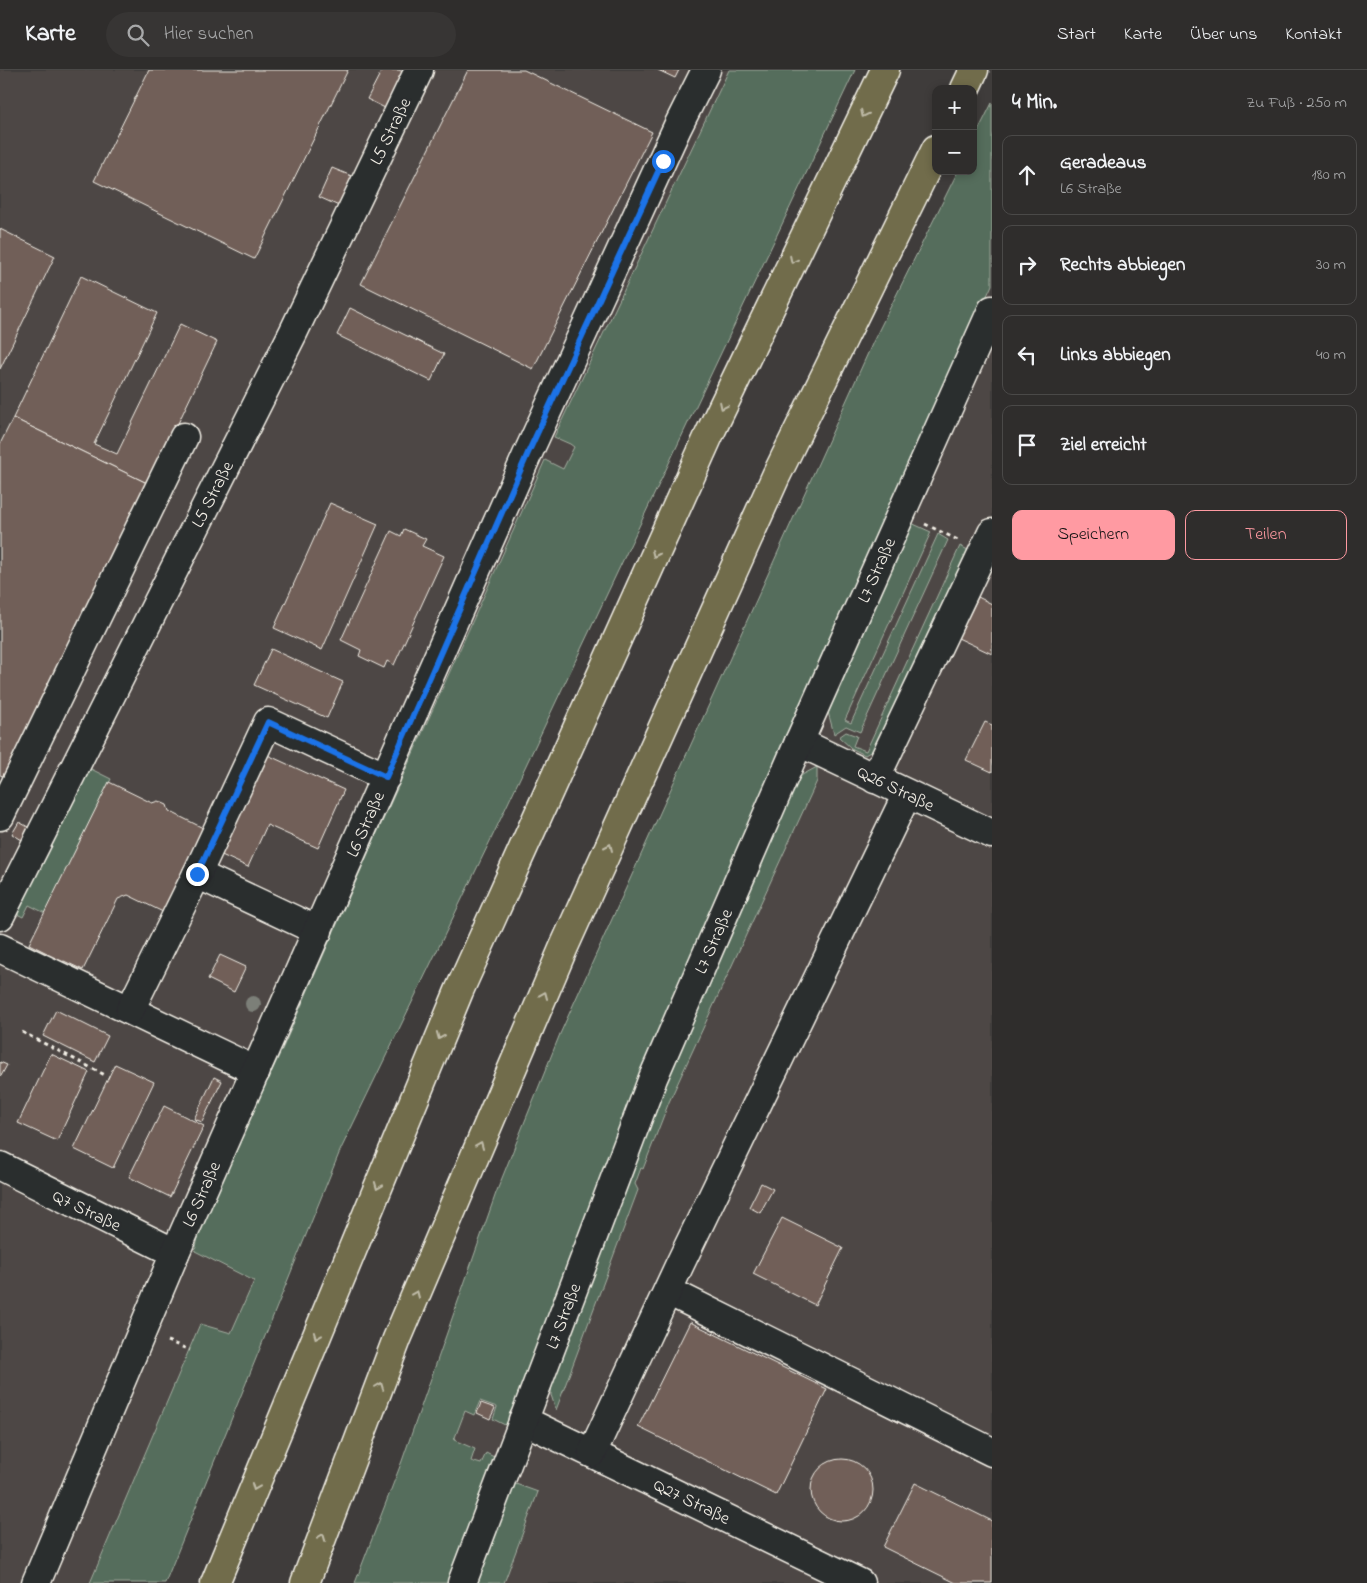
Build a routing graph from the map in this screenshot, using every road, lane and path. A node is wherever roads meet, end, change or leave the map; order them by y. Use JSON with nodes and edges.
{"nodes":[{"id":1,"x":419,"y":70,"type":"edge"},
{"id":2,"x":706,"y":70,"type":"edge"},
{"id":3,"x":885,"y":70,"type":"edge"},
{"id":4,"x":974,"y":70,"type":"edge"},
{"id":5,"x":967,"y":85,"type":"edge"},
{"id":6,"x":932,"y":157,"type":"edge"},
{"id":7,"x":992,"y":310,"type":"edge"},
{"id":8,"x":184,"y":437,"type":"dead end"},
{"id":9,"x":942,"y":532,"type":"dead end"},
{"id":10,"x":980,"y":539,"type":"edge"},
{"id":11,"x":799,"y":742,"type":"junction"},
{"id":12,"x":865,"y":774,"type":"junction"},
{"id":13,"x":386,"y":777,"type":"junction"},
{"id":14,"x":908,"y":794,"type":"junction"},
{"id":15,"x":0,"y":816,"type":"edge"},
{"id":16,"x":992,"y":834,"type":"edge"},
{"id":17,"x":197,"y":874,"type":"junction"},
{"id":18,"x":0,"y":916,"type":"edge"},
{"id":19,"x":318,"y":930,"type":"junction"},
{"id":20,"x":0,"y":948,"type":"edge"},
{"id":21,"x":130,"y":1010,"type":"junction"},
{"id":22,"x":22,"y":1032,"type":"dead end"},
{"id":23,"x":256,"y":1071,"type":"junction"},
{"id":24,"x":105,"y":1075,"type":"dead end"},
{"id":25,"x":0,"y":1166,"type":"edge"},
{"id":26,"x":175,"y":1253,"type":"junction"},
{"id":27,"x":668,"y":1291,"type":"junction"},
{"id":28,"x":524,"y":1420,"type":"junction"},
{"id":29,"x":992,"y":1452,"type":"edge"},
{"id":30,"x":592,"y":1453,"type":"junction"},
{"id":31,"x":36,"y":1583,"type":"edge"},
{"id":32,"x":215,"y":1583,"type":"edge"},
{"id":33,"x":305,"y":1583,"type":"edge"},
{"id":34,"x":462,"y":1583,"type":"edge"},
{"id":35,"x":860,"y":1583,"type":"edge"}],
"edges":[{"from":1,"to":18,"type":"lane","name":"L5 Straße"},
{"from":2,"to":13,"type":"lane","name":"L6 Straße"},
{"from":3,"to":32,"type":"highway","one_way":true},
{"from":4,"to":5,"type":"highway"},
{"from":33,"to":6,"type":"highway","one_way":true},
{"from":7,"to":11,"type":"lane","name":"L7 Straße"},
{"from":8,"to":15,"type":"lane"},
{"from":9,"to":10,"type":"path"},
{"from":10,"to":12,"type":"lane"},
{"from":11,"to":12,"type":"lane","name":"Q26 Straße"},
{"from":11,"to":28,"type":"lane","name":"L7 Straße"},
{"from":12,"to":14,"type":"lane","name":"Q26 Straße"},
{"from":13,"to":17,"type":"lane"},
{"from":13,"to":19,"type":"lane","name":"L6 Straße"},
{"from":14,"to":16,"type":"lane","name":"Q26 Straße"},
{"from":14,"to":27,"type":"lane"},
{"from":17,"to":19,"type":"lane"},
{"from":17,"to":21,"type":"lane"},
{"from":19,"to":23,"type":"lane","name":"L6 Straße"},
{"from":20,"to":21,"type":"lane"},
{"from":21,"to":23,"type":"lane"},
{"from":22,"to":24,"type":"path"},
{"from":23,"to":26,"type":"lane","name":"L6 Straße"},
{"from":25,"to":26,"type":"lane","name":"Q7 Straße"},
{"from":26,"to":31,"type":"lane","name":"L6 Straße"},
{"from":27,"to":29,"type":"lane"},
{"from":27,"to":30,"type":"lane"},
{"from":28,"to":30,"type":"lane","name":"Q27 Straße"},
{"from":28,"to":34,"type":"lane","name":"L7 Straße"},
{"from":30,"to":35,"type":"lane","name":"Q27 Straße"}]}
